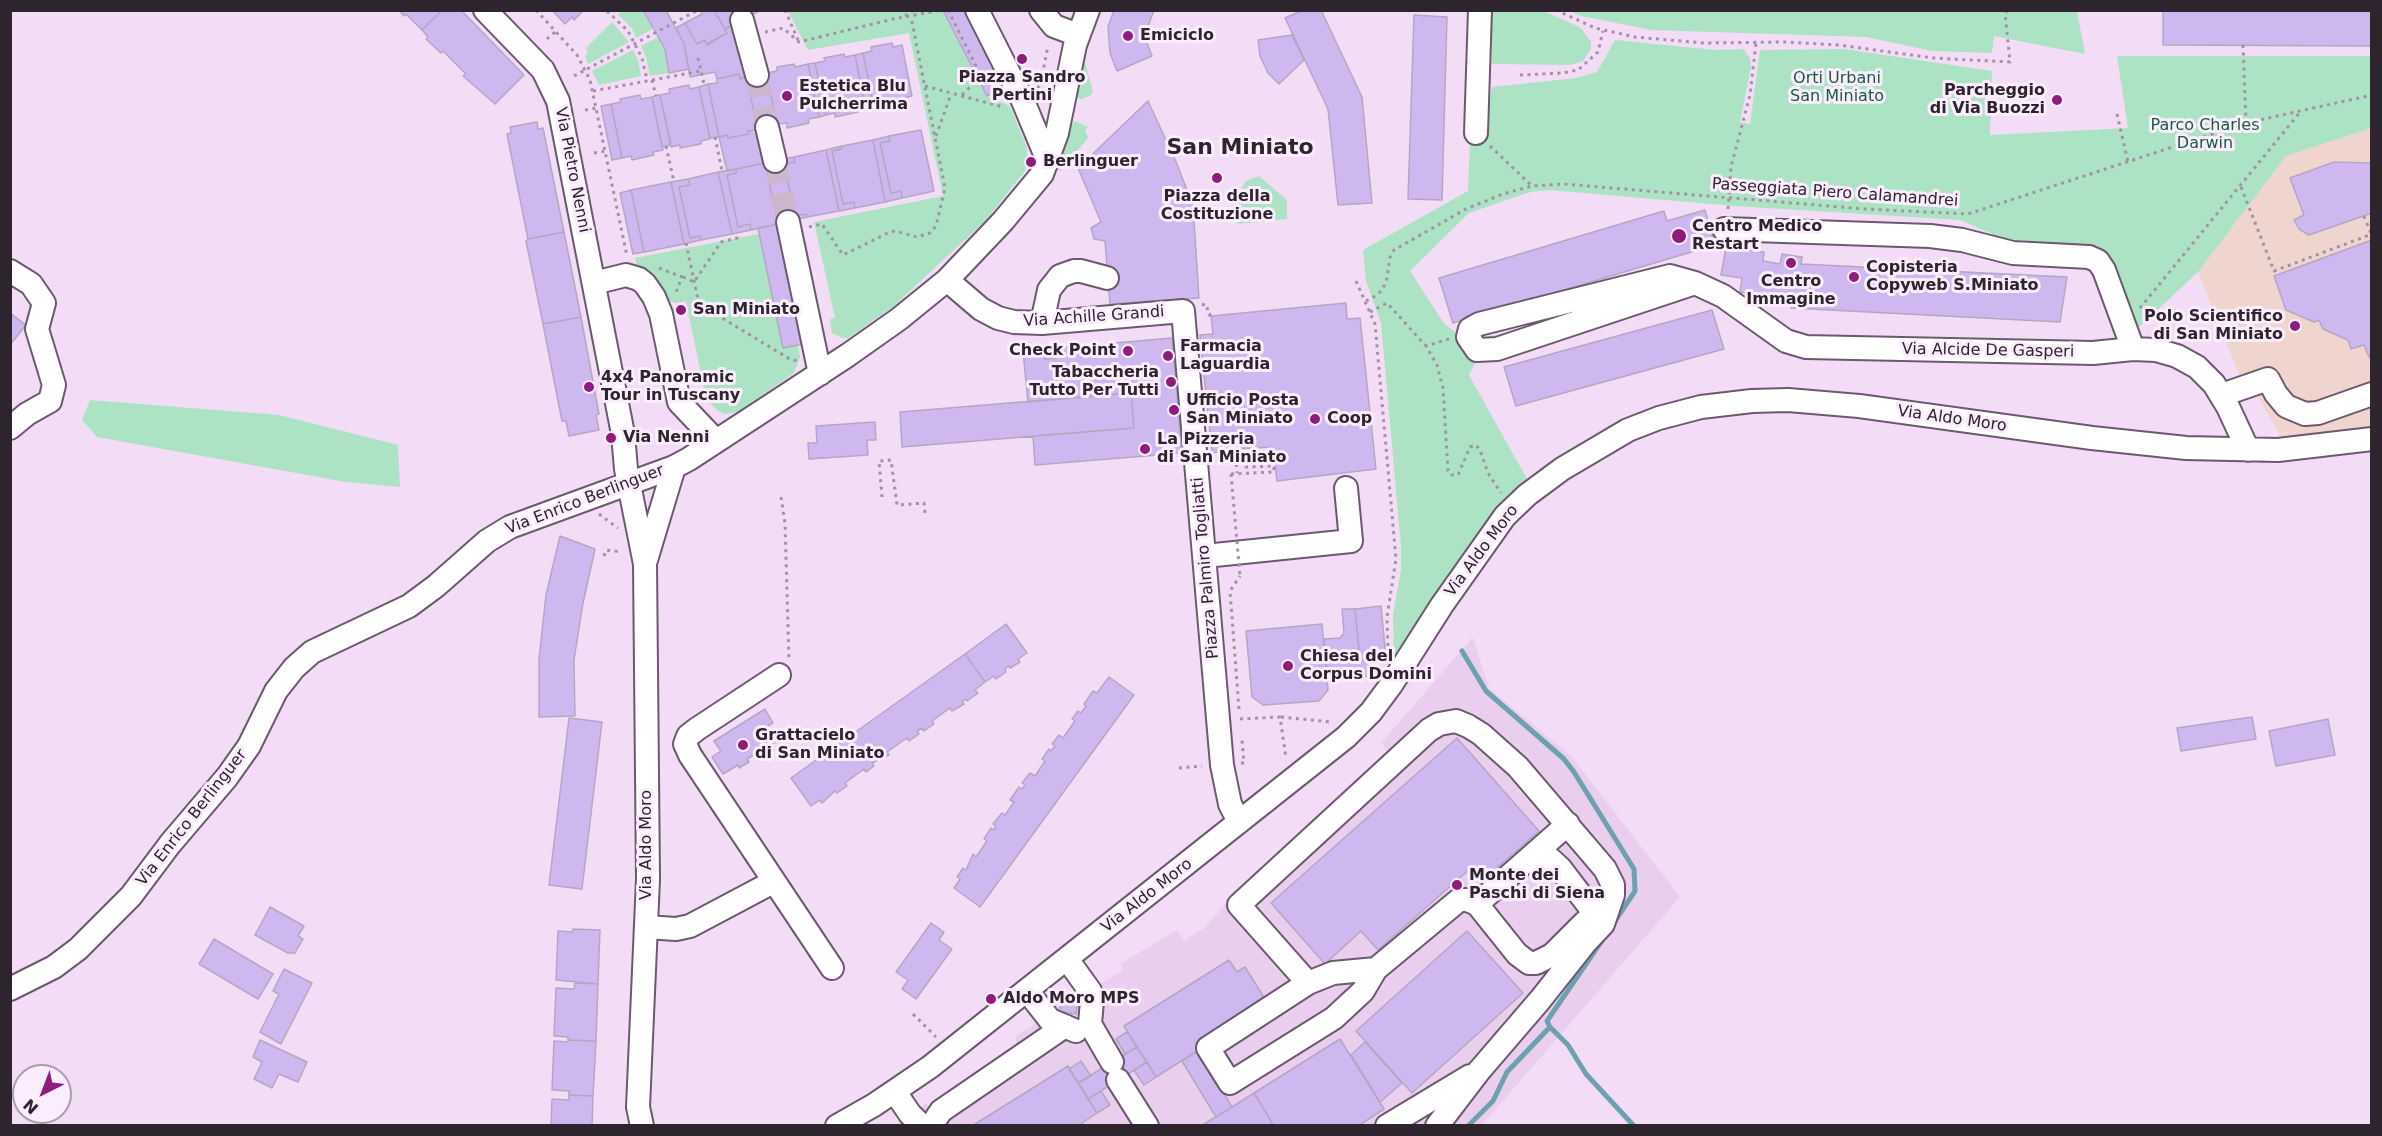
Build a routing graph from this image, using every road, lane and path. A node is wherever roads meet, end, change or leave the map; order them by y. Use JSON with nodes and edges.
{"nodes":[{"id":1,"x":485,"y":10,"type":"edge"},
{"id":2,"x":536,"y":10,"type":"edge"},
{"id":3,"x":698,"y":10,"type":"edge"},
{"id":4,"x":785,"y":10,"type":"edge"},
{"id":5,"x":914,"y":10,"type":"edge"},
{"id":6,"x":942,"y":10,"type":"edge"},
{"id":7,"x":948,"y":10,"type":"edge"},
{"id":8,"x":977,"y":10,"type":"edge"},
{"id":9,"x":1041,"y":10,"type":"edge"},
{"id":10,"x":1088,"y":10,"type":"edge"},
{"id":11,"x":1480,"y":10,"type":"edge"},
{"id":12,"x":1556,"y":10,"type":"edge"},
{"id":13,"x":2008,"y":10,"type":"edge"},
{"id":14,"x":608,"y":11,"type":"edge"},
{"id":15,"x":903,"y":17,"type":"junction"},
{"id":16,"x":911,"y":17,"type":"junction"},
{"id":17,"x":742,"y":20,"type":"dead end"},
{"id":18,"x":556,"y":31,"type":"junction"},
{"id":19,"x":1603,"y":31,"type":"junction"},
{"id":20,"x":760,"y":34,"type":"dead end"},
{"id":21,"x":1078,"y":35,"type":"junction"},
{"id":22,"x":547,"y":39,"type":"dead end"},
{"id":23,"x":1050,"y":41,"type":"dead end"},
{"id":24,"x":799,"y":42,"type":"junction"},
{"id":25,"x":1756,"y":43,"type":"junction"},
{"id":26,"x":634,"y":44,"type":"junction"},
{"id":27,"x":2243,"y":45,"type":"dead end"},
{"id":28,"x":698,"y":58,"type":"dead end"},
{"id":29,"x":585,"y":70,"type":"junction"},
{"id":30,"x":701,"y":71,"type":"junction"},
{"id":31,"x":757,"y":75,"type":"tunnel mouth"},
{"id":32,"x":1520,"y":75,"type":"dead end"},
{"id":33,"x":574,"y":76,"type":"dead end"},
{"id":34,"x":650,"y":81,"type":"junction"},
{"id":35,"x":704,"y":84,"type":"dead end"},
{"id":36,"x":924,"y":86,"type":"junction"},
{"id":37,"x":593,"y":91,"type":"junction"},
{"id":38,"x":952,"y":93,"type":"junction"},
{"id":39,"x":2372,"y":95,"type":"edge"},
{"id":40,"x":656,"y":96,"type":"dead end"},
{"id":41,"x":961,"y":96,"type":"junction"},
{"id":42,"x":1023,"y":102,"type":"junction"},
{"id":43,"x":597,"y":108,"type":"junction"},
{"id":44,"x":585,"y":110,"type":"dead end"},
{"id":45,"x":2302,"y":110,"type":"junction"},
{"id":46,"x":1062,"y":112,"type":"junction"},
{"id":47,"x":2117,"y":114,"type":"dead end"},
{"id":48,"x":2246,"y":123,"type":"junction"},
{"id":49,"x":767,"y":127,"type":"tunnel mouth"},
{"id":50,"x":1476,"y":133,"type":"joint"},
{"id":51,"x":715,"y":137,"type":"dead end"},
{"id":52,"x":936,"y":137,"type":"junction"},
{"id":53,"x":666,"y":146,"type":"dead end"},
{"id":54,"x":606,"y":151,"type":"junction"},
{"id":55,"x":594,"y":153,"type":"dead end"},
{"id":56,"x":775,"y":161,"type":"tunnel mouth"},
{"id":57,"x":1048,"y":161,"type":"junction"},
{"id":58,"x":2128,"y":162,"type":"junction"},
{"id":59,"x":722,"y":171,"type":"dead end"},
{"id":60,"x":674,"y":182,"type":"dead end"},
{"id":61,"x":1532,"y":186,"type":"junction"},
{"id":62,"x":2241,"y":186,"type":"junction"},
{"id":63,"x":1730,"y":199,"type":"junction"},
{"id":64,"x":2364,"y":216,"type":"dead end"},
{"id":65,"x":795,"y":225,"type":"joint"},
{"id":66,"x":1725,"y":229,"type":"joint"},
{"id":67,"x":736,"y":233,"type":"dead end"},
{"id":68,"x":2372,"y":235,"type":"edge"},
{"id":69,"x":686,"y":243,"type":"dead end"},
{"id":70,"x":10,"y":271,"type":"edge"},
{"id":71,"x":631,"y":275,"type":"junction"},
{"id":72,"x":682,"y":277,"type":"dead end"},
{"id":73,"x":1107,"y":278,"type":"dead end"},
{"id":74,"x":947,"y":280,"type":"junction"},
{"id":75,"x":1356,"y":281,"type":"dead end"},
{"id":76,"x":694,"y":282,"type":"junction"},
{"id":77,"x":594,"y":284,"type":"junction"},
{"id":78,"x":1366,"y":301,"type":"junction"},
{"id":79,"x":1183,"y":311,"type":"joint"},
{"id":80,"x":1370,"y":312,"type":"junction"},
{"id":81,"x":2138,"y":312,"type":"dead end"},
{"id":82,"x":1042,"y":323,"type":"junction"},
{"id":83,"x":1468,"y":337,"type":"joint"},
{"id":84,"x":1426,"y":346,"type":"junction"},
{"id":85,"x":2133,"y":349,"type":"junction"},
{"id":86,"x":811,"y":368,"type":"junction"},
{"id":87,"x":2372,"y":394,"type":"edge"},
{"id":88,"x":2222,"y":395,"type":"junction"},
{"id":89,"x":10,"y":428,"type":"edge"},
{"id":90,"x":2372,"y":439,"type":"edge"},
{"id":91,"x":716,"y":441,"type":"junction"},
{"id":92,"x":2248,"y":450,"type":"junction"},
{"id":93,"x":674,"y":467,"type":"junction"},
{"id":94,"x":1237,"y":473,"type":"junction"},
{"id":95,"x":629,"y":482,"type":"junction"},
{"id":96,"x":1346,"y":488,"type":"dead end"},
{"id":97,"x":781,"y":497,"type":"dead end"},
{"id":98,"x":882,"y":497,"type":"dead end"},
{"id":99,"x":1506,"y":498,"type":"dead end"},
{"id":100,"x":581,"y":501,"type":"junction"},
{"id":101,"x":925,"y":513,"type":"dead end"},
{"id":102,"x":625,"y":533,"type":"dead end"},
{"id":103,"x":611,"y":551,"type":"dead end"},
{"id":104,"x":604,"y":556,"type":"dead end"},
{"id":105,"x":1205,"y":556,"type":"junction"},
{"id":106,"x":645,"y":564,"type":"junction"},
{"id":107,"x":1388,"y":657,"type":"dead end"},
{"id":108,"x":779,"y":675,"type":"joint"},
{"id":109,"x":1280,"y":717,"type":"junction"},
{"id":110,"x":1240,"y":719,"type":"junction"},
{"id":111,"x":1338,"y":723,"type":"dead end"},
{"id":112,"x":1241,"y":726,"type":"dead end"},
{"id":113,"x":1213,"y":766,"type":"dead end"},
{"id":114,"x":1287,"y":767,"type":"dead end"},
{"id":115,"x":1179,"y":768,"type":"dead end"},
{"id":116,"x":1239,"y":822,"type":"junction"},
{"id":117,"x":1568,"y":824,"type":"junction"},
{"id":118,"x":1524,"y":863,"type":"junction"},
{"id":119,"x":773,"y":882,"type":"junction"},
{"id":120,"x":1613,"y":895,"type":"junction"},
{"id":121,"x":1477,"y":904,"type":"junction"},
{"id":122,"x":1592,"y":915,"type":"junction"},
{"id":123,"x":646,"y":927,"type":"junction"},
{"id":124,"x":1586,"y":942,"type":"junction"},
{"id":125,"x":1067,"y":959,"type":"junction"},
{"id":126,"x":832,"y":968,"type":"dead end"},
{"id":127,"x":1376,"y":969,"type":"junction"},
{"id":128,"x":1308,"y":982,"type":"junction"},
{"id":129,"x":10,"y":989,"type":"edge"},
{"id":130,"x":1028,"y":992,"type":"junction"},
{"id":131,"x":913,"y":1014,"type":"dead end"},
{"id":132,"x":1065,"y":1026,"type":"junction"},
{"id":133,"x":941,"y":1042,"type":"dead end"},
{"id":134,"x":1111,"y":1070,"type":"junction"},
{"id":135,"x":1479,"y":1071,"type":"junction"},
{"id":136,"x":895,"y":1092,"type":"junction"},
{"id":137,"x":936,"y":1118,"type":"edge"},
{"id":138,"x":1139,"y":1123,"type":"edge"},
{"id":139,"x":642,"y":1125,"type":"edge"},
{"id":140,"x":837,"y":1125,"type":"edge"},
{"id":141,"x":922,"y":1125,"type":"edge"},
{"id":142,"x":1386,"y":1125,"type":"edge"},
{"id":143,"x":1437,"y":1125,"type":"edge"}],
"edges":[{"from":1,"to":77,"type":"street","name":"Via Pietro Nenni"},
{"from":2,"to":18,"type":"path"},
{"from":3,"to":26,"type":"path"},
{"from":4,"to":24,"type":"path"},
{"from":5,"to":15,"type":"path"},
{"from":6,"to":16,"type":"path"},
{"from":7,"to":41,"type":"path"},
{"from":8,"to":42,"type":"street"},
{"from":9,"to":21,"type":"street"},
{"from":10,"to":21,"type":"street","name":"Via Enrico Berlinguer"},
{"from":11,"to":50,"type":"street"},
{"from":12,"to":19,"type":"path"},
{"from":13,"to":25,"type":"path"},
{"from":14,"to":26,"type":"path"},
{"from":15,"to":16,"type":"path"},
{"from":15,"to":24,"type":"path"},
{"from":16,"to":36,"type":"path"},
{"from":17,"to":31,"type":"street"},
{"from":18,"to":22,"type":"path"},
{"from":18,"to":29,"type":"path"},
{"from":19,"to":25,"type":"path"},
{"from":19,"to":32,"type":"path"},
{"from":20,"to":24,"type":"path"},
{"from":21,"to":46,"type":"street","name":"Via Enrico Berlinguer"},
{"from":23,"to":42,"type":"path"},
{"from":25,"to":63,"type":"path"},
{"from":26,"to":29,"type":"path"},
{"from":26,"to":34,"type":"path"},
{"from":27,"to":48,"type":"path"},
{"from":28,"to":30,"type":"path"},
{"from":29,"to":33,"type":"path"},
{"from":29,"to":37,"type":"path"},
{"from":30,"to":34,"type":"path"},
{"from":30,"to":35,"type":"path"},
{"from":34,"to":37,"type":"path"},
{"from":34,"to":40,"type":"path"},
{"from":36,"to":38,"type":"path"},
{"from":36,"to":52,"type":"path"},
{"from":37,"to":43,"type":"path"},
{"from":38,"to":41,"type":"path"},
{"from":38,"to":52,"type":"path"},
{"from":39,"to":45,"type":"path","name":"Passeggiata Piero Calamandrei"},
{"from":41,"to":42,"type":"path"},
{"from":42,"to":46,"type":"street"},
{"from":42,"to":57,"type":"street"},
{"from":43,"to":44,"type":"path"},
{"from":43,"to":54,"type":"path"},
{"from":45,"to":48,"type":"path","name":"Passeggiata Piero Calamandrei"},
{"from":45,"to":62,"type":"path"},
{"from":46,"to":57,"type":"street","name":"Via Enrico Berlinguer"},
{"from":47,"to":58,"type":"path"},
{"from":48,"to":58,"type":"path","name":"Passeggiata Piero Calamandrei"},
{"from":49,"to":56,"type":"street"},
{"from":50,"to":61,"type":"path"},
{"from":51,"to":59,"type":"path"},
{"from":52,"to":65,"type":"path"},
{"from":53,"to":60,"type":"path"},
{"from":54,"to":55,"type":"path"},
{"from":54,"to":71,"type":"path"},
{"from":57,"to":74,"type":"street","name":"Via Enrico Berlinguer"},
{"from":58,"to":63,"type":"path","name":"Passeggiata Piero Calamandrei"},
{"from":61,"to":63,"type":"path","name":"Passeggiata Piero Calamandrei"},
{"from":61,"to":78,"type":"path","name":"Passeggiata Piero Calamandrei"},
{"from":62,"to":68,"type":"path"},
{"from":62,"to":81,"type":"path"},
{"from":63,"to":66,"type":"path"},
{"from":64,"to":68,"type":"path","bridge":true},
{"from":65,"to":86,"type":"street"},
{"from":66,"to":85,"type":"street"},
{"from":67,"to":76,"type":"path"},
{"from":69,"to":76,"type":"path"},
{"from":70,"to":89,"type":"street"},
{"from":71,"to":77,"type":"street"},
{"from":71,"to":91,"type":"street"},
{"from":72,"to":76,"type":"path"},
{"from":73,"to":82,"type":"street"},
{"from":74,"to":82,"type":"street","name":"Via Achille Grandi"},
{"from":74,"to":86,"type":"street","name":"Via Enrico Berlinguer"},
{"from":75,"to":78,"type":"path"},
{"from":76,"to":86,"type":"path"},
{"from":77,"to":95,"type":"street","name":"Via Pietro Nenni"},
{"from":78,"to":80,"type":"path"},
{"from":79,"to":82,"type":"street","name":"Via Achille Grandi"},
{"from":79,"to":105,"type":"street","name":"Piazza Palmiro Togliatti"},
{"from":80,"to":84,"type":"path"},
{"from":80,"to":107,"type":"path"},
{"from":83,"to":84,"type":"path"},
{"from":83,"to":85,"type":"street","name":"Via Alcide De Gasperi"},
{"from":84,"to":99,"type":"path"},
{"from":85,"to":88,"type":"street","name":"Via Alcide De Gasperi"},
{"from":86,"to":91,"type":"street","name":"Via Enrico Berlinguer"},
{"from":87,"to":88,"type":"street"},
{"from":88,"to":92,"type":"street","name":"Via Alcide De Gasperi"},
{"from":90,"to":92,"type":"street","name":"Via Aldo Moro"},
{"from":91,"to":93,"type":"street","name":"Via Enrico Berlinguer"},
{"from":92,"to":116,"type":"street","name":"Via Aldo Moro"},
{"from":93,"to":95,"type":"street","name":"Via Enrico Berlinguer"},
{"from":93,"to":106,"type":"street","name":"Via Aldo Moro"},
{"from":94,"to":94,"type":"path"},
{"from":94,"to":110,"type":"path","bridge":true},
{"from":95,"to":100,"type":"street","name":"Via Enrico Berlinguer"},
{"from":95,"to":106,"type":"street","name":"Via Aldo Moro"},
{"from":96,"to":105,"type":"street"},
{"from":97,"to":108,"type":"path"},
{"from":98,"to":101,"type":"path"},
{"from":100,"to":102,"type":"path"},
{"from":100,"to":129,"type":"street","name":"Via Enrico Berlinguer"},
{"from":103,"to":104,"type":"path"},
{"from":105,"to":116,"type":"street","name":"Piazza Palmiro Togliatti"},
{"from":106,"to":123,"type":"street","name":"Via Aldo Moro"},
{"from":108,"to":119,"type":"street"},
{"from":109,"to":110,"type":"path"},
{"from":109,"to":111,"type":"path"},
{"from":109,"to":114,"type":"path"},
{"from":110,"to":112,"type":"path"},
{"from":113,"to":115,"type":"path"},
{"from":116,"to":125,"type":"street","name":"Via Aldo Moro"},
{"from":117,"to":118,"type":"street"},
{"from":117,"to":120,"type":"street"},
{"from":117,"to":128,"type":"street"},
{"from":118,"to":121,"type":"street"},
{"from":118,"to":122,"type":"street"},
{"from":119,"to":123,"type":"street"},
{"from":119,"to":126,"type":"street"},
{"from":120,"to":122,"type":"street"},
{"from":120,"to":124,"type":"street"},
{"from":121,"to":122,"type":"street"},
{"from":121,"to":127,"type":"street"},
{"from":122,"to":124,"type":"street"},
{"from":123,"to":139,"type":"street","name":"Via Aldo Moro"},
{"from":124,"to":135,"type":"street"},
{"from":125,"to":130,"type":"street","name":"Via Aldo Moro"},
{"from":125,"to":134,"type":"street"},
{"from":127,"to":128,"type":"street"},
{"from":127,"to":128,"type":"street"},
{"from":130,"to":132,"type":"street"},
{"from":130,"to":136,"type":"street","name":"Via Aldo Moro"},
{"from":131,"to":133,"type":"path"},
{"from":132,"to":134,"type":"street"},
{"from":132,"to":137,"type":"street"},
{"from":134,"to":138,"type":"street"},
{"from":135,"to":142,"type":"street"},
{"from":135,"to":143,"type":"street"},
{"from":136,"to":140,"type":"street","name":"Via Aldo Moro"},
{"from":136,"to":141,"type":"street"}]}
